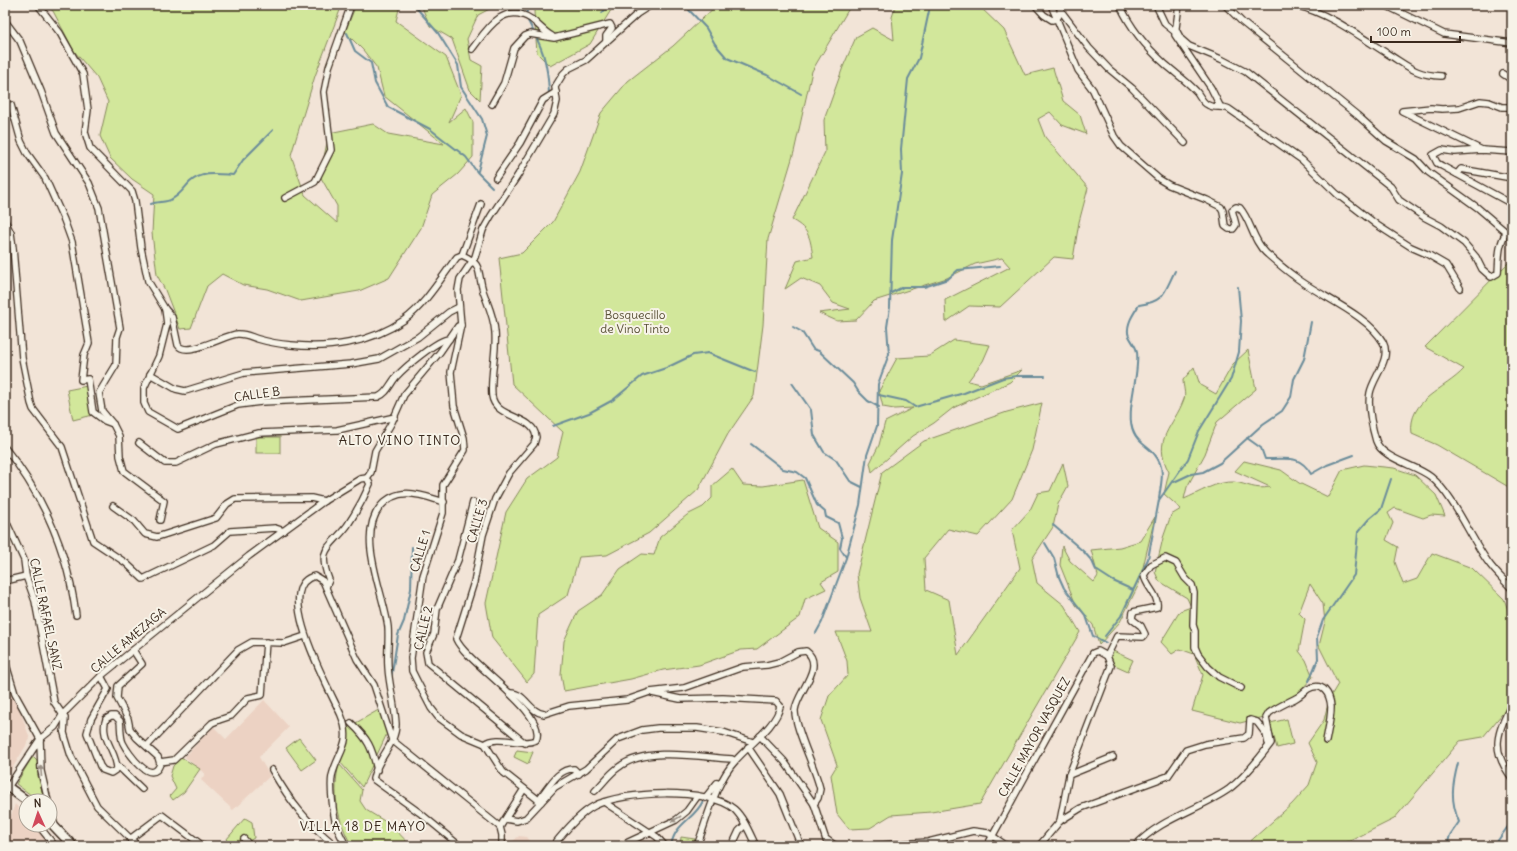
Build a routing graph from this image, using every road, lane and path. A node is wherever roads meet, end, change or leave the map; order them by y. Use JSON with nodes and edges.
{"nodes":[{"id":1,"x":38,"y":5,"type":"edge"},
{"id":2,"x":351,"y":5,"type":"edge"},
{"id":3,"x":651,"y":5,"type":"edge"},
{"id":4,"x":1035,"y":5,"type":"edge"},
{"id":5,"x":1051,"y":5,"type":"edge"},
{"id":6,"x":1120,"y":5,"type":"edge"},
{"id":7,"x":1156,"y":5,"type":"edge"},
{"id":8,"x":1179,"y":5,"type":"edge"},
{"id":9,"x":1225,"y":5,"type":"edge"},
{"id":10,"x":1295,"y":5,"type":"edge"},
{"id":11,"x":1385,"y":5,"type":"edge"},
{"id":12,"x":1060,"y":8,"type":"edge"},
{"id":13,"x":1056,"y":19,"type":"junction"},
{"id":14,"x":5,"y":21,"type":"edge"},
{"id":15,"x":1175,"y":30,"type":"junction"},
{"id":16,"x":554,"y":38,"type":"junction"},
{"id":17,"x":606,"y":41,"type":"junction"},
{"id":18,"x":1512,"y":42,"type":"edge"},
{"id":19,"x":472,"y":49,"type":"dead end"},
{"id":20,"x":1503,"y":74,"type":"dead end"},
{"id":21,"x":1441,"y":76,"type":"dead end"},
{"id":22,"x":1512,"y":80,"type":"edge"},
{"id":23,"x":556,"y":92,"type":"junction"},
{"id":24,"x":492,"y":104,"type":"dead end"},
{"id":25,"x":11,"y":105,"type":"dead end"},
{"id":26,"x":1220,"y":106,"type":"junction"},
{"id":27,"x":1512,"y":108,"type":"edge"},
{"id":28,"x":1185,"y":143,"type":"dead end"},
{"id":29,"x":1482,"y":150,"type":"junction"},
{"id":30,"x":1512,"y":152,"type":"edge"},
{"id":31,"x":1457,"y":174,"type":"junction"},
{"id":32,"x":496,"y":178,"type":"dead end"},
{"id":33,"x":1512,"y":178,"type":"edge"},
{"id":34,"x":285,"y":198,"type":"dead end"},
{"id":35,"x":481,"y":204,"type":"dead end"},
{"id":36,"x":1512,"y":204,"type":"edge"},
{"id":37,"x":5,"y":221,"type":"edge"},
{"id":38,"x":1506,"y":233,"type":"junction"},
{"id":39,"x":1512,"y":237,"type":"edge"},
{"id":40,"x":462,"y":255,"type":"junction"},
{"id":41,"x":473,"y":260,"type":"junction"},
{"id":42,"x":1460,"y":288,"type":"dead end"},
{"id":43,"x":459,"y":307,"type":"junction"},
{"id":44,"x":165,"y":309,"type":"junction"},
{"id":45,"x":461,"y":325,"type":"junction"},
{"id":46,"x":449,"y":339,"type":"junction"},
{"id":47,"x":150,"y":374,"type":"junction"},
{"id":48,"x":395,"y":417,"type":"junction"},
{"id":49,"x":113,"y":424,"type":"junction"},
{"id":50,"x":139,"y":443,"type":"dead end"},
{"id":51,"x":5,"y":448,"type":"edge"},
{"id":52,"x":367,"y":478,"type":"junction"},
{"id":53,"x":324,"y":501,"type":"junction"},
{"id":54,"x":444,"y":502,"type":"junction"},
{"id":55,"x":473,"y":502,"type":"dead end"},
{"id":56,"x":113,"y":506,"type":"dead end"},
{"id":57,"x":5,"y":519,"type":"edge"},
{"id":58,"x":160,"y":520,"type":"dead end"},
{"id":59,"x":284,"y":530,"type":"junction"},
{"id":60,"x":26,"y":576,"type":"junction"},
{"id":61,"x":5,"y":581,"type":"edge"},
{"id":62,"x":326,"y":587,"type":"junction"},
{"id":63,"x":1512,"y":589,"type":"edge"},
{"id":64,"x":76,"y":616,"type":"dead end"},
{"id":65,"x":305,"y":636,"type":"junction"},
{"id":66,"x":266,"y":642,"type":"junction"},
{"id":67,"x":133,"y":650,"type":"junction"},
{"id":68,"x":1107,"y":656,"type":"junction"},
{"id":69,"x":5,"y":661,"type":"edge"},
{"id":70,"x":101,"y":676,"type":"junction"},
{"id":71,"x":1241,"y":688,"type":"dead end"},
{"id":72,"x":650,"y":692,"type":"junction"},
{"id":73,"x":511,"y":693,"type":"junction"},
{"id":74,"x":1512,"y":703,"type":"edge"},
{"id":75,"x":779,"y":704,"type":"junction"},
{"id":76,"x":63,"y":714,"type":"junction"},
{"id":77,"x":351,"y":722,"type":"dead end"},
{"id":78,"x":760,"y":736,"type":"junction"},
{"id":79,"x":40,"y":739,"type":"junction"},
{"id":80,"x":392,"y":740,"type":"junction"},
{"id":81,"x":752,"y":741,"type":"junction"},
{"id":82,"x":1326,"y":741,"type":"dead end"},
{"id":83,"x":525,"y":743,"type":"junction"},
{"id":84,"x":485,"y":744,"type":"junction"},
{"id":85,"x":147,"y":746,"type":"junction"},
{"id":86,"x":748,"y":747,"type":"junction"},
{"id":87,"x":1268,"y":747,"type":"junction"},
{"id":88,"x":1113,"y":756,"type":"dead end"},
{"id":89,"x":733,"y":760,"type":"junction"},
{"id":90,"x":160,"y":762,"type":"junction"},
{"id":91,"x":117,"y":765,"type":"junction"},
{"id":92,"x":272,"y":770,"type":"dead end"},
{"id":93,"x":377,"y":770,"type":"junction"},
{"id":94,"x":579,"y":774,"type":"junction"},
{"id":95,"x":1069,"y":775,"type":"junction"},
{"id":96,"x":1512,"y":778,"type":"edge"},
{"id":97,"x":7,"y":786,"type":"edge"},
{"id":98,"x":142,"y":789,"type":"dead end"},
{"id":99,"x":524,"y":789,"type":"junction"},
{"id":100,"x":595,"y":791,"type":"dead end"},
{"id":101,"x":46,"y":793,"type":"edge"},
{"id":102,"x":18,"y":795,"type":"edge"},
{"id":103,"x":696,"y":797,"type":"junction"},
{"id":104,"x":705,"y":798,"type":"junction"},
{"id":105,"x":714,"y":800,"type":"junction"},
{"id":106,"x":540,"y":801,"type":"junction"},
{"id":107,"x":604,"y":802,"type":"junction"},
{"id":108,"x":814,"y":804,"type":"junction"},
{"id":109,"x":506,"y":818,"type":"junction"},
{"id":110,"x":1060,"y":821,"type":"junction"},
{"id":111,"x":745,"y":825,"type":"junction"},
{"id":112,"x":500,"y":827,"type":"junction"},
{"id":113,"x":58,"y":830,"type":"edge"},
{"id":114,"x":648,"y":832,"type":"junction"},
{"id":115,"x":44,"y":833,"type":"edge"},
{"id":116,"x":993,"y":836,"type":"junction"},
{"id":117,"x":130,"y":839,"type":"junction"},
{"id":118,"x":244,"y":839,"type":"dead end"},
{"id":119,"x":826,"y":839,"type":"junction"},
{"id":120,"x":55,"y":846,"type":"edge"},
{"id":121,"x":73,"y":846,"type":"edge"},
{"id":122,"x":138,"y":846,"type":"edge"},
{"id":123,"x":203,"y":846,"type":"edge"},
{"id":124,"x":250,"y":846,"type":"edge"},
{"id":125,"x":336,"y":846,"type":"edge"},
{"id":126,"x":346,"y":846,"type":"edge"},
{"id":127,"x":460,"y":846,"type":"edge"},
{"id":128,"x":502,"y":846,"type":"edge"},
{"id":129,"x":553,"y":846,"type":"edge"},
{"id":130,"x":620,"y":846,"type":"edge"},
{"id":131,"x":665,"y":846,"type":"edge"},
{"id":132,"x":697,"y":846,"type":"edge"},
{"id":133,"x":732,"y":846,"type":"edge"},
{"id":134,"x":756,"y":846,"type":"edge"},
{"id":135,"x":801,"y":846,"type":"edge"},
{"id":136,"x":828,"y":846,"type":"edge"},
{"id":137,"x":836,"y":846,"type":"edge"},
{"id":138,"x":869,"y":846,"type":"edge"},
{"id":139,"x":987,"y":846,"type":"edge"},
{"id":140,"x":1007,"y":846,"type":"edge"},
{"id":141,"x":1040,"y":846,"type":"edge"},
{"id":142,"x":1135,"y":846,"type":"edge"}],
"edges":[{"from":1,"to":44,"type":"street"},
{"from":2,"to":34,"type":"street"},
{"from":3,"to":17,"type":"street","name":"CALLE 1"},
{"from":4,"to":13,"type":"street"},
{"from":5,"to":13,"type":"street"},
{"from":6,"to":26,"type":"street"},
{"from":7,"to":15,"type":"street"},
{"from":8,"to":15,"type":"street"},
{"from":9,"to":38,"type":"street"},
{"from":10,"to":21,"type":"street"},
{"from":11,"to":18,"type":"street"},
{"from":12,"to":13,"type":"street"},
{"from":12,"to":28,"type":"street"},
{"from":13,"to":63,"type":"street"},
{"from":14,"to":49,"type":"street"},
{"from":15,"to":26,"type":"street"},
{"from":15,"to":38,"type":"street"},
{"from":16,"to":17,"type":"street"},
{"from":16,"to":19,"type":"street"},
{"from":16,"to":24,"type":"street"},
{"from":17,"to":23,"type":"street","name":"CALLE 1"},
{"from":20,"to":22,"type":"street"},
{"from":23,"to":32,"type":"street"},
{"from":23,"to":41,"type":"street","name":"CALLE 1"},
{"from":25,"to":49,"type":"street"},
{"from":26,"to":42,"type":"street"},
{"from":27,"to":29,"type":"street"},
{"from":29,"to":30,"type":"street"},
{"from":29,"to":31,"type":"street"},
{"from":31,"to":33,"type":"street"},
{"from":31,"to":36,"type":"street"},
{"from":35,"to":40,"type":"street"},
{"from":37,"to":59,"type":"street"},
{"from":38,"to":39,"type":"street"},
{"from":40,"to":41,"type":"street"},
{"from":40,"to":44,"type":"street"},
{"from":41,"to":43,"type":"street","name":"CALLE 1"},
{"from":41,"to":73,"type":"street","name":"CALLE 3"},
{"from":43,"to":45,"type":"street","name":"CALLE 1"},
{"from":43,"to":47,"type":"street"},
{"from":44,"to":47,"type":"street"},
{"from":45,"to":46,"type":"street"},
{"from":45,"to":54,"type":"street","name":"CALLE 1"},
{"from":46,"to":47,"type":"street","name":"CALLE B"},
{"from":46,"to":48,"type":"street"},
{"from":48,"to":50,"type":"street"},
{"from":48,"to":52,"type":"street"},
{"from":49,"to":58,"type":"street"},
{"from":51,"to":64,"type":"street"},
{"from":52,"to":53,"type":"street","name":"CALLE AMEZAGA"},
{"from":52,"to":62,"type":"street"},
{"from":53,"to":56,"type":"street"},
{"from":53,"to":59,"type":"street","name":"CALLE AMEZAGA"},
{"from":54,"to":80,"type":"street"},
{"from":54,"to":84,"type":"street","name":"CALLE 1"},
{"from":55,"to":83,"type":"street","name":"CALLE 2"},
{"from":57,"to":60,"type":"street","name":"CALLE RAFAEL SANZ"},
{"from":59,"to":67,"type":"street","name":"CALLE AMEZAGA"},
{"from":60,"to":61,"type":"street"},
{"from":60,"to":76,"type":"street","name":"CALLE RAFAEL SANZ"},
{"from":62,"to":65,"type":"street"},
{"from":62,"to":80,"type":"street"},
{"from":65,"to":66,"type":"street"},
{"from":65,"to":126,"type":"street"},
{"from":66,"to":85,"type":"street"},
{"from":66,"to":90,"type":"street"},
{"from":67,"to":70,"type":"street","name":"CALLE AMEZAGA"},
{"from":67,"to":85,"type":"street"},
{"from":68,"to":71,"type":"street"},
{"from":68,"to":95,"type":"street"},
{"from":68,"to":116,"type":"street","name":"CALLE MAYOR VASQUEZ"},
{"from":69,"to":79,"type":"street"},
{"from":70,"to":76,"type":"street","name":"CALLE AMEZAGA"},
{"from":70,"to":91,"type":"street"},
{"from":72,"to":73,"type":"street"},
{"from":72,"to":75,"type":"street"},
{"from":72,"to":108,"type":"street"},
{"from":73,"to":83,"type":"street","name":"CALLE 3"},
{"from":74,"to":96,"type":"street"},
{"from":75,"to":78,"type":"street"},
{"from":75,"to":81,"type":"street"},
{"from":76,"to":79,"type":"street","name":"CALLE AMEZAGA"},
{"from":76,"to":117,"type":"street"},
{"from":77,"to":93,"type":"street"},
{"from":78,"to":81,"type":"street"},
{"from":78,"to":108,"type":"street"},
{"from":79,"to":97,"type":"street","name":"CALLE AMEZAGA"},
{"from":101,"to":79,"type":"street","one_way":true},
{"from":80,"to":93,"type":"street"},
{"from":80,"to":112,"type":"street"},
{"from":81,"to":86,"type":"street"},
{"from":81,"to":89,"type":"street"},
{"from":81,"to":94,"type":"street"},
{"from":82,"to":87,"type":"street"},
{"from":83,"to":84,"type":"street"},
{"from":84,"to":99,"type":"street"},
{"from":85,"to":90,"type":"street"},
{"from":86,"to":89,"type":"street"},
{"from":86,"to":135,"type":"street"},
{"from":87,"to":110,"type":"street"},
{"from":87,"to":142,"type":"street"},
{"from":88,"to":95,"type":"street"},
{"from":89,"to":100,"type":"street"},
{"from":89,"to":104,"type":"street"},
{"from":89,"to":105,"type":"street"},
{"from":90,"to":91,"type":"street"},
{"from":91,"to":98,"type":"street"},
{"from":92,"to":125,"type":"street"},
{"from":93,"to":127,"type":"street"},
{"from":94,"to":106,"type":"street"},
{"from":94,"to":106,"type":"street"},
{"from":95,"to":110,"type":"street"},
{"from":97,"to":102,"type":"street"},
{"from":99,"to":106,"type":"street"},
{"from":99,"to":109,"type":"street"},
{"from":103,"to":104,"type":"street"},
{"from":103,"to":107,"type":"street"},
{"from":103,"to":114,"type":"street","one_way":true},
{"from":104,"to":105,"type":"street"},
{"from":105,"to":111,"type":"street"},
{"from":105,"to":132,"type":"street"},
{"from":106,"to":109,"type":"street"},
{"from":107,"to":114,"type":"street"},
{"from":107,"to":129,"type":"street"},
{"from":108,"to":119,"type":"street"},
{"from":109,"to":112,"type":"street"},
{"from":110,"to":141,"type":"street"},
{"from":111,"to":133,"type":"street"},
{"from":111,"to":134,"type":"street"},
{"from":112,"to":128,"type":"street"},
{"from":113,"to":121,"type":"street"},
{"from":114,"to":130,"type":"street"},
{"from":114,"to":131,"type":"street"},
{"from":115,"to":120,"type":"street"},
{"from":116,"to":138,"type":"street"},
{"from":116,"to":139,"type":"street","name":"CALLE MAYOR VASQUEZ"},
{"from":116,"to":140,"type":"street"},
{"from":117,"to":122,"type":"street"},
{"from":117,"to":123,"type":"street"},
{"from":118,"to":124,"type":"street"},
{"from":119,"to":136,"type":"street"},
{"from":119,"to":137,"type":"street"}]}
